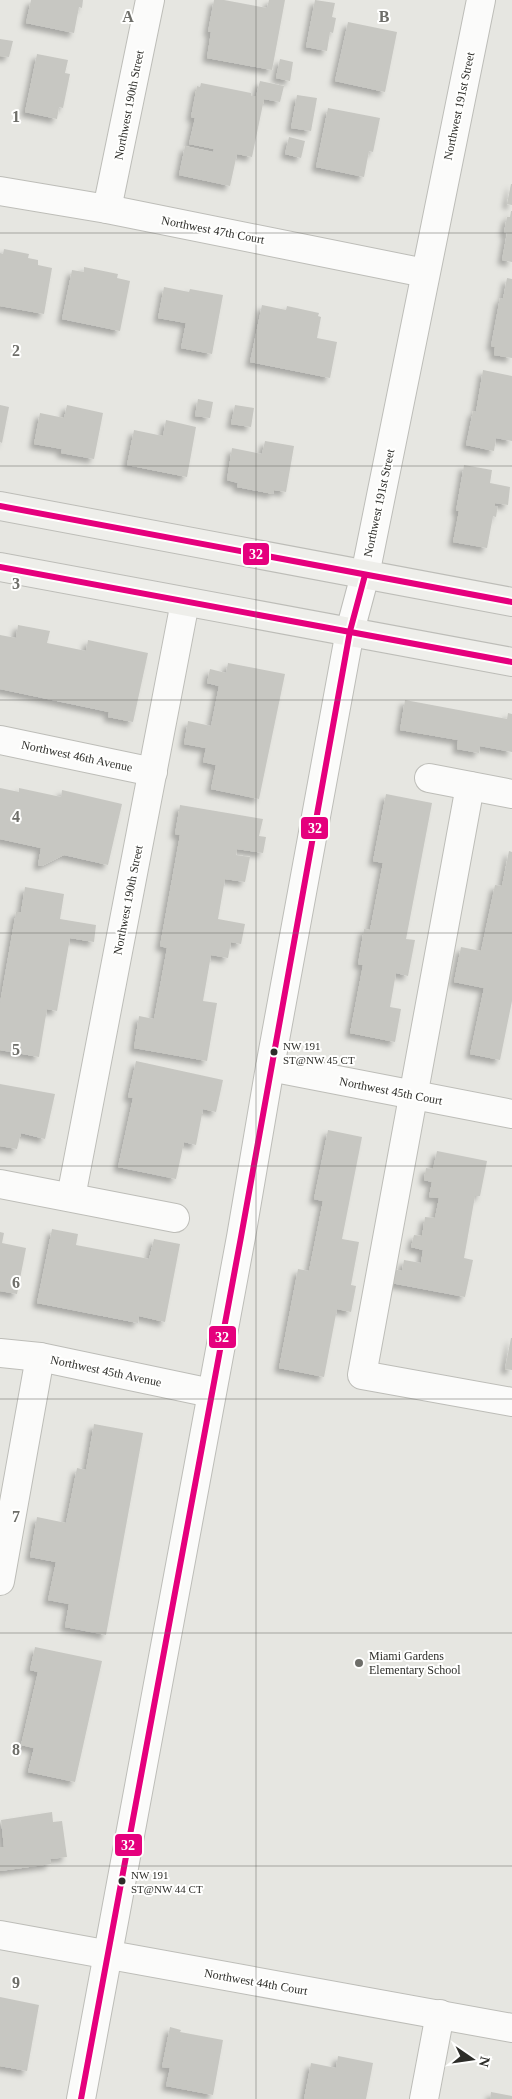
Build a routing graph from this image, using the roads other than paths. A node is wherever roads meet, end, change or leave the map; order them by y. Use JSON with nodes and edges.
{"nodes":[{"id":1,"x":150,"y":0,"type":"edge"},
{"id":2,"x":481,"y":0,"type":"edge"},
{"id":3,"x":0,"y":191,"type":"edge"},
{"id":4,"x":107,"y":209,"type":"junction"},
{"id":5,"x":425,"y":273,"type":"junction"},
{"id":6,"x":0,"y":506,"type":"edge"},
{"id":7,"x":0,"y":566,"type":"edge"},
{"id":8,"x":365,"y":575,"type":"junction"},
{"id":9,"x":185,"y":602,"type":"junction"},
{"id":10,"x":512,"y":602,"type":"edge"},
{"id":11,"x":350,"y":631,"type":"junction"},
{"id":12,"x":512,"y":662,"type":"edge"},
{"id":13,"x":0,"y":740,"type":"edge"},
{"id":14,"x":153,"y":772,"type":"junction"},
{"id":15,"x":429,"y":778,"type":"dead end"},
{"id":16,"x":470,"y":786,"type":"junction"},
{"id":17,"x":512,"y":794,"type":"edge"},
{"id":18,"x":270,"y":1068,"type":"junction"},
{"id":19,"x":413,"y":1095,"type":"junction"},
{"id":20,"x":512,"y":1114,"type":"edge"},
{"id":21,"x":0,"y":1184,"type":"edge"},
{"id":22,"x":71,"y":1198,"type":"junction"},
{"id":23,"x":175,"y":1218,"type":"dead end"},
{"id":24,"x":0,"y":1353,"type":"edge"},
{"id":25,"x":40,"y":1357,"type":"junction"},
{"id":26,"x":211,"y":1393,"type":"junction"},
{"id":27,"x":512,"y":1402,"type":"edge"},
{"id":28,"x":0,"y":1581,"type":"edge"},
{"id":29,"x":0,"y":1935,"type":"edge"},
{"id":30,"x":108,"y":1955,"type":"junction"},
{"id":31,"x":440,"y":2014,"type":"junction"},
{"id":32,"x":512,"y":2028,"type":"edge"},
{"id":33,"x":81,"y":2099,"type":"edge"},
{"id":34,"x":424,"y":2099,"type":"edge"}],
"edges":[{"from":1,"to":4,"type":"street","name":"Northwest 190th Street"},
{"from":2,"to":5,"type":"street","name":"Northwest 191st Street"},
{"from":3,"to":4,"type":"street","name":"Northwest 47th Court"},
{"from":4,"to":5,"type":"street","name":"Northwest 47th Court"},
{"from":5,"to":8,"type":"street","name":"Northwest 191st Street"},
{"from":6,"to":8,"type":"main road"},
{"from":7,"to":9,"type":"main road"},
{"from":8,"to":10,"type":"main road"},
{"from":8,"to":11,"type":"street","name":"Northwest 191st Street"},
{"from":9,"to":11,"type":"main road"},
{"from":9,"to":14,"type":"street","name":"Northwest 190th Street"},
{"from":11,"to":12,"type":"main road"},
{"from":11,"to":18,"type":"street","name":"Northwest 191st Street"},
{"from":13,"to":14,"type":"street","name":"Northwest 46th Avenue"},
{"from":14,"to":22,"type":"street","name":"Northwest 190th Street"},
{"from":15,"to":16,"type":"street"},
{"from":16,"to":17,"type":"street"},
{"from":16,"to":19,"type":"street"},
{"from":18,"to":19,"type":"street","name":"Northwest 45th Court"},
{"from":18,"to":26,"type":"street","name":"Northwest 191st Street"},
{"from":19,"to":20,"type":"street","name":"Northwest 45th Court"},
{"from":19,"to":27,"type":"street"},
{"from":21,"to":22,"type":"street"},
{"from":22,"to":23,"type":"street"},
{"from":24,"to":25,"type":"street","name":"Northwest 45th Avenue"},
{"from":25,"to":26,"type":"street","name":"Northwest 45th Avenue"},
{"from":25,"to":28,"type":"street"},
{"from":26,"to":30,"type":"street","name":"Northwest 191st Street"},
{"from":29,"to":30,"type":"street","name":"Northwest 44th Court"},
{"from":30,"to":31,"type":"street","name":"Northwest 44th Court"},
{"from":30,"to":33,"type":"street","name":"Northwest 191st Street"},
{"from":31,"to":32,"type":"street","name":"Northwest 44th Court"},
{"from":31,"to":34,"type":"street"}]}
